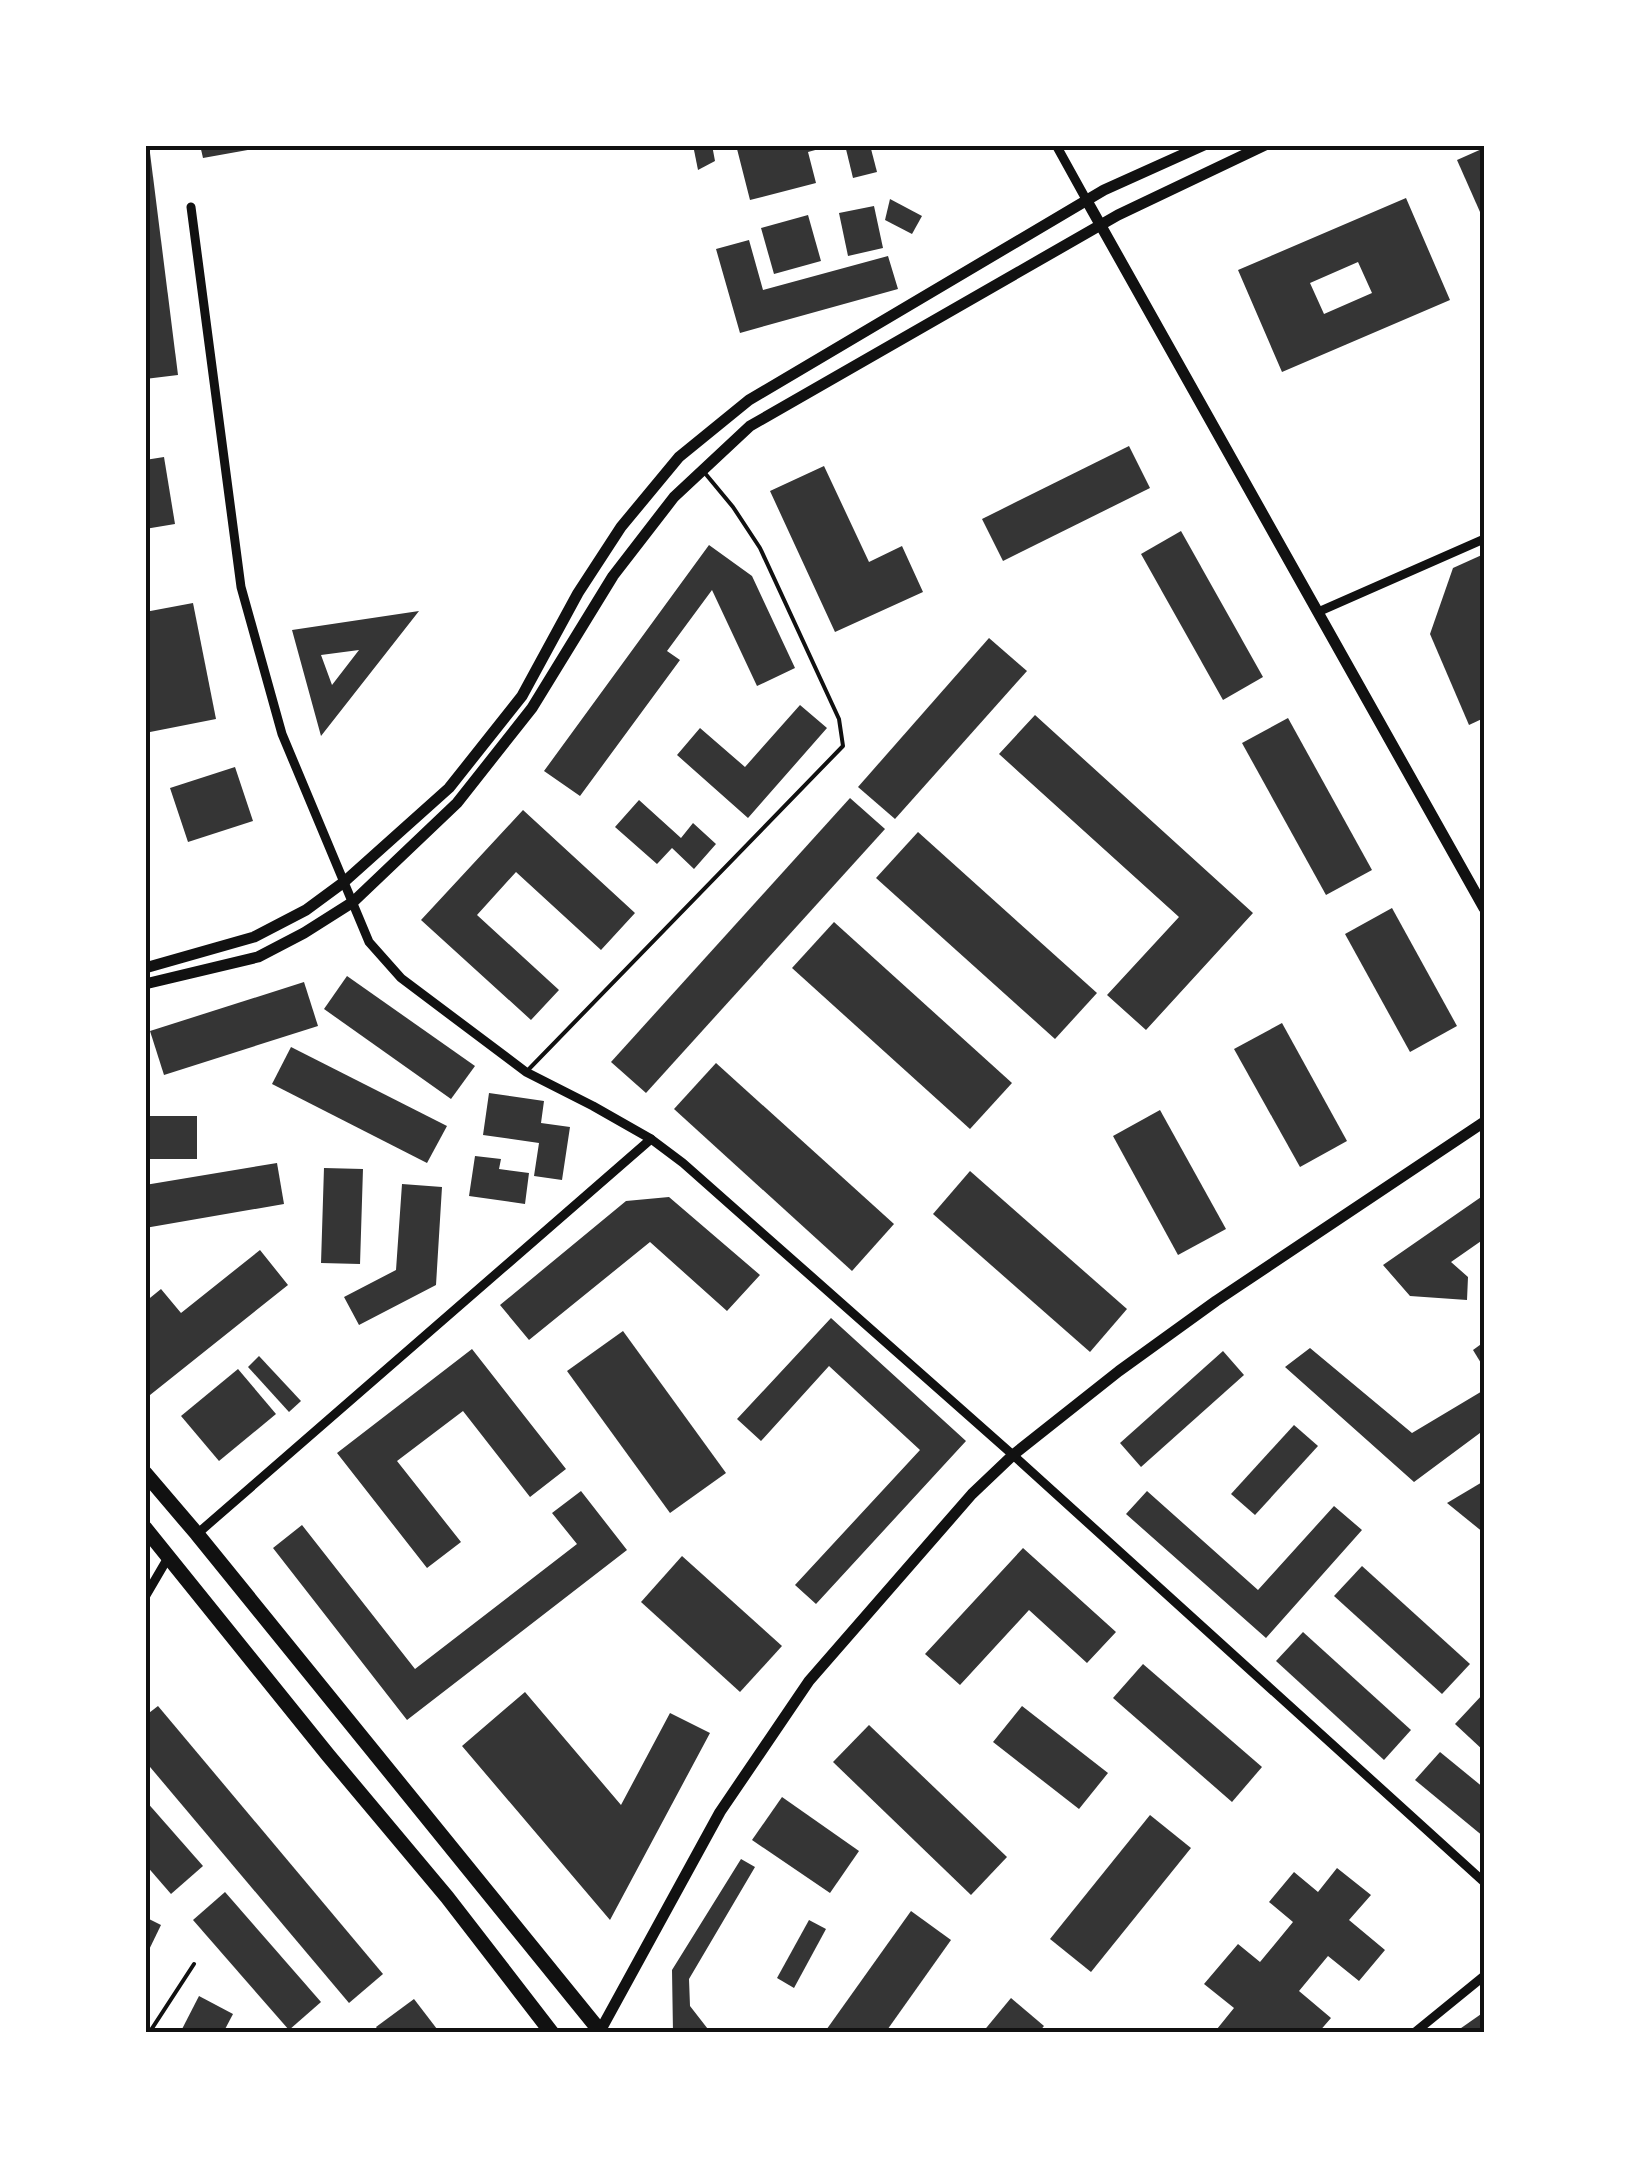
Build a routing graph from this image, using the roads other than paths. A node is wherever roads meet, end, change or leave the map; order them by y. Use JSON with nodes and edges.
{"nodes":[{"id":1,"x":1056,"y":145,"type":"edge"},
{"id":2,"x":1204,"y":145,"type":"edge"},
{"id":3,"x":1265,"y":145,"type":"edge"},
{"id":4,"x":1087,"y":201,"type":"junction"},
{"id":5,"x":191,"y":207,"type":"dead end"},
{"id":6,"x":1101,"y":225,"type":"junction"},
{"id":7,"x":702,"y":470,"type":"junction"},
{"id":8,"x":1484,"y":539,"type":"edge"},
{"id":9,"x":1318,"y":612,"type":"junction"},
{"id":10,"x":344,"y":882,"type":"junction"},
{"id":11,"x":353,"y":902,"type":"junction"},
{"id":12,"x":1484,"y":908,"type":"edge"},
{"id":13,"x":145,"y":968,"type":"edge"},
{"id":14,"x":145,"y":984,"type":"edge"},
{"id":15,"x":526,"y":1072,"type":"junction"},
{"id":16,"x":1484,"y":1122,"type":"edge"},
{"id":17,"x":651,"y":1140,"type":"junction"},
{"id":18,"x":1014,"y":1455,"type":"junction"},
{"id":19,"x":145,"y":1473,"type":"edge"},
{"id":20,"x":145,"y":1528,"type":"edge"},
{"id":21,"x":197,"y":1534,"type":"junction"},
{"id":22,"x":169,"y":1556,"type":"junction"},
{"id":23,"x":145,"y":1597,"type":"edge"},
{"id":24,"x":1484,"y":1882,"type":"edge"},
{"id":25,"x":194,"y":1964,"type":"dead end"},
{"id":26,"x":1484,"y":1976,"type":"edge"},
{"id":27,"x":600,"y":2032,"type":"edge"},
{"id":28,"x":149,"y":2033,"type":"edge"},
{"id":29,"x":552,"y":2033,"type":"edge"},
{"id":30,"x":1414,"y":2033,"type":"edge"}],
"edges":[{"from":1,"to":4,"type":"street"},
{"from":2,"to":4,"type":"street"},
{"from":3,"to":6,"type":"street"},
{"from":4,"to":6,"type":"street"},
{"from":4,"to":10,"type":"street"},
{"from":5,"to":10,"type":"street"},
{"from":6,"to":7,"type":"street"},
{"from":6,"to":9,"type":"street"},
{"from":7,"to":11,"type":"street"},
{"from":7,"to":15,"type":"lane"},
{"from":8,"to":9,"type":"street"},
{"from":9,"to":12,"type":"street"},
{"from":10,"to":11,"type":"street"},
{"from":10,"to":13,"type":"street"},
{"from":11,"to":14,"type":"street"},
{"from":11,"to":15,"type":"street"},
{"from":15,"to":17,"type":"street"},
{"from":16,"to":18,"type":"street"},
{"from":17,"to":18,"type":"street"},
{"from":17,"to":21,"type":"street"},
{"from":18,"to":24,"type":"street"},
{"from":18,"to":27,"type":"street"},
{"from":19,"to":21,"type":"highway"},
{"from":20,"to":22,"type":"highway"},
{"from":21,"to":27,"type":"highway"},
{"from":22,"to":23,"type":"street"},
{"from":22,"to":29,"type":"highway"},
{"from":25,"to":28,"type":"lane"},
{"from":26,"to":30,"type":"street"}]}
